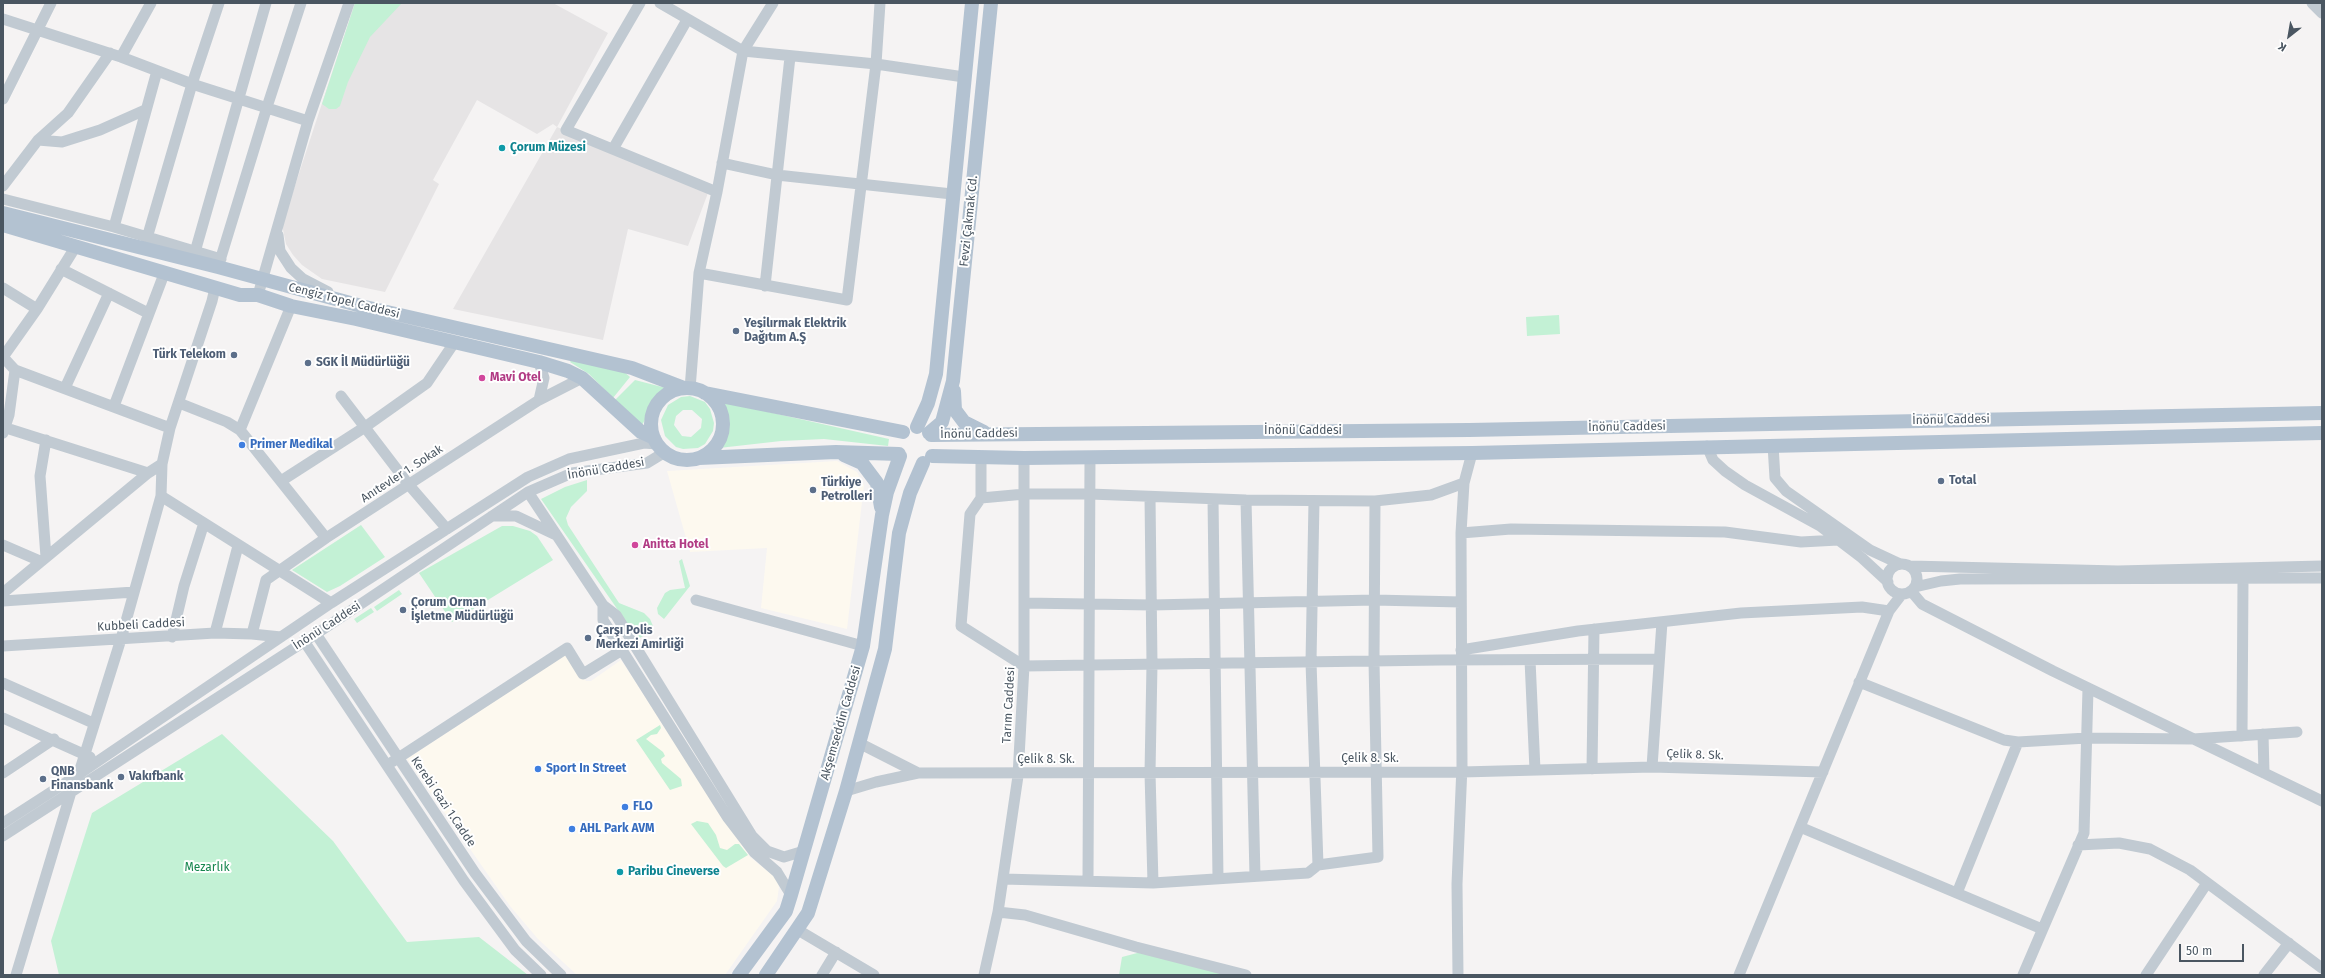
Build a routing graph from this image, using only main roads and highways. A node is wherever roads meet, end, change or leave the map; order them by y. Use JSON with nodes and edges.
{"nodes":[{"id":1,"x":972,"y":3,"type":"edge"},
{"id":2,"x":990,"y":3,"type":"edge"},
{"id":3,"x":3,"y":213,"type":"edge"},
{"id":4,"x":3,"y":225,"type":"edge"},
{"id":5,"x":220,"y":263,"type":"junction"},
{"id":6,"x":215,"y":288,"type":"junction"},
{"id":7,"x":953,"y":381,"type":"junction"},
{"id":8,"x":687,"y":388,"type":"junction"},
{"id":9,"x":705,"y":393,"type":"junction"},
{"id":10,"x":2322,"y":413,"type":"edge"},
{"id":11,"x":1707,"y":425,"type":"junction"},
{"id":12,"x":926,"y":431,"type":"junction"},
{"id":13,"x":903,"y":432,"type":"junction"},
{"id":14,"x":2322,"y":433,"type":"edge"},
{"id":15,"x":988,"y":434,"type":"junction"},
{"id":16,"x":659,"y":445,"type":"junction"},
{"id":17,"x":1707,"y":446,"type":"junction"},
{"id":18,"x":836,"y":452,"type":"junction"},
{"id":19,"x":900,"y":455,"type":"junction"},
{"id":20,"x":699,"y":458,"type":"junction"},
{"id":21,"x":928,"y":459,"type":"junction"},
{"id":22,"x":882,"y":515,"type":"junction"},
{"id":23,"x":739,"y":975,"type":"edge"},
{"id":24,"x":766,"y":975,"type":"edge"}],
"edges":[{"from":1,"to":12,"type":"main road","name":"Fevzi Çakmak Cd."},
{"from":2,"to":7,"type":"main road","name":"Fevzi Çakmak Cd."},
{"from":3,"to":5,"type":"main road","name":"Cengiz Topel Caddesi"},
{"from":4,"to":6,"type":"main road","name":"Cengiz Topel Caddesi"},
{"from":5,"to":6,"type":"main road"},
{"from":5,"to":8,"type":"main road","name":"Cengiz Topel Caddesi"},
{"from":6,"to":16,"type":"main road","name":"Cengiz Topel Caddesi"},
{"from":7,"to":12,"type":"main road","name":"Fevzi Çakmak Cd."},
{"from":7,"to":15,"type":"main road"},
{"from":8,"to":9,"type":"main road"},
{"from":8,"to":16,"type":"main road"},
{"from":9,"to":13,"type":"main road"},
{"from":9,"to":20,"type":"main road"},
{"from":10,"to":11,"type":"main road","name":"İnönü Caddesi"},
{"from":11,"to":15,"type":"main road","name":"İnönü Caddesi"},
{"from":11,"to":17,"type":"main road"},
{"from":12,"to":13,"type":"main road"},
{"from":12,"to":15,"type":"main road","name":"İnönü Caddesi"},
{"from":12,"to":21,"type":"main road"},
{"from":13,"to":19,"type":"main road"},
{"from":14,"to":17,"type":"main road","name":"İnönü Caddesi"},
{"from":16,"to":20,"type":"main road"},
{"from":17,"to":21,"type":"main road","name":"İnönü Caddesi"},
{"from":18,"to":19,"type":"main road"},
{"from":18,"to":20,"type":"main road"},
{"from":18,"to":22,"type":"main road"},
{"from":19,"to":21,"type":"main road"},
{"from":19,"to":22,"type":"main road","name":"Akşemseddin Caddesi"},
{"from":21,"to":24,"type":"main road","name":"Akşemseddin Caddesi"},
{"from":22,"to":23,"type":"main road","name":"Akşemseddin Caddesi"}]}
